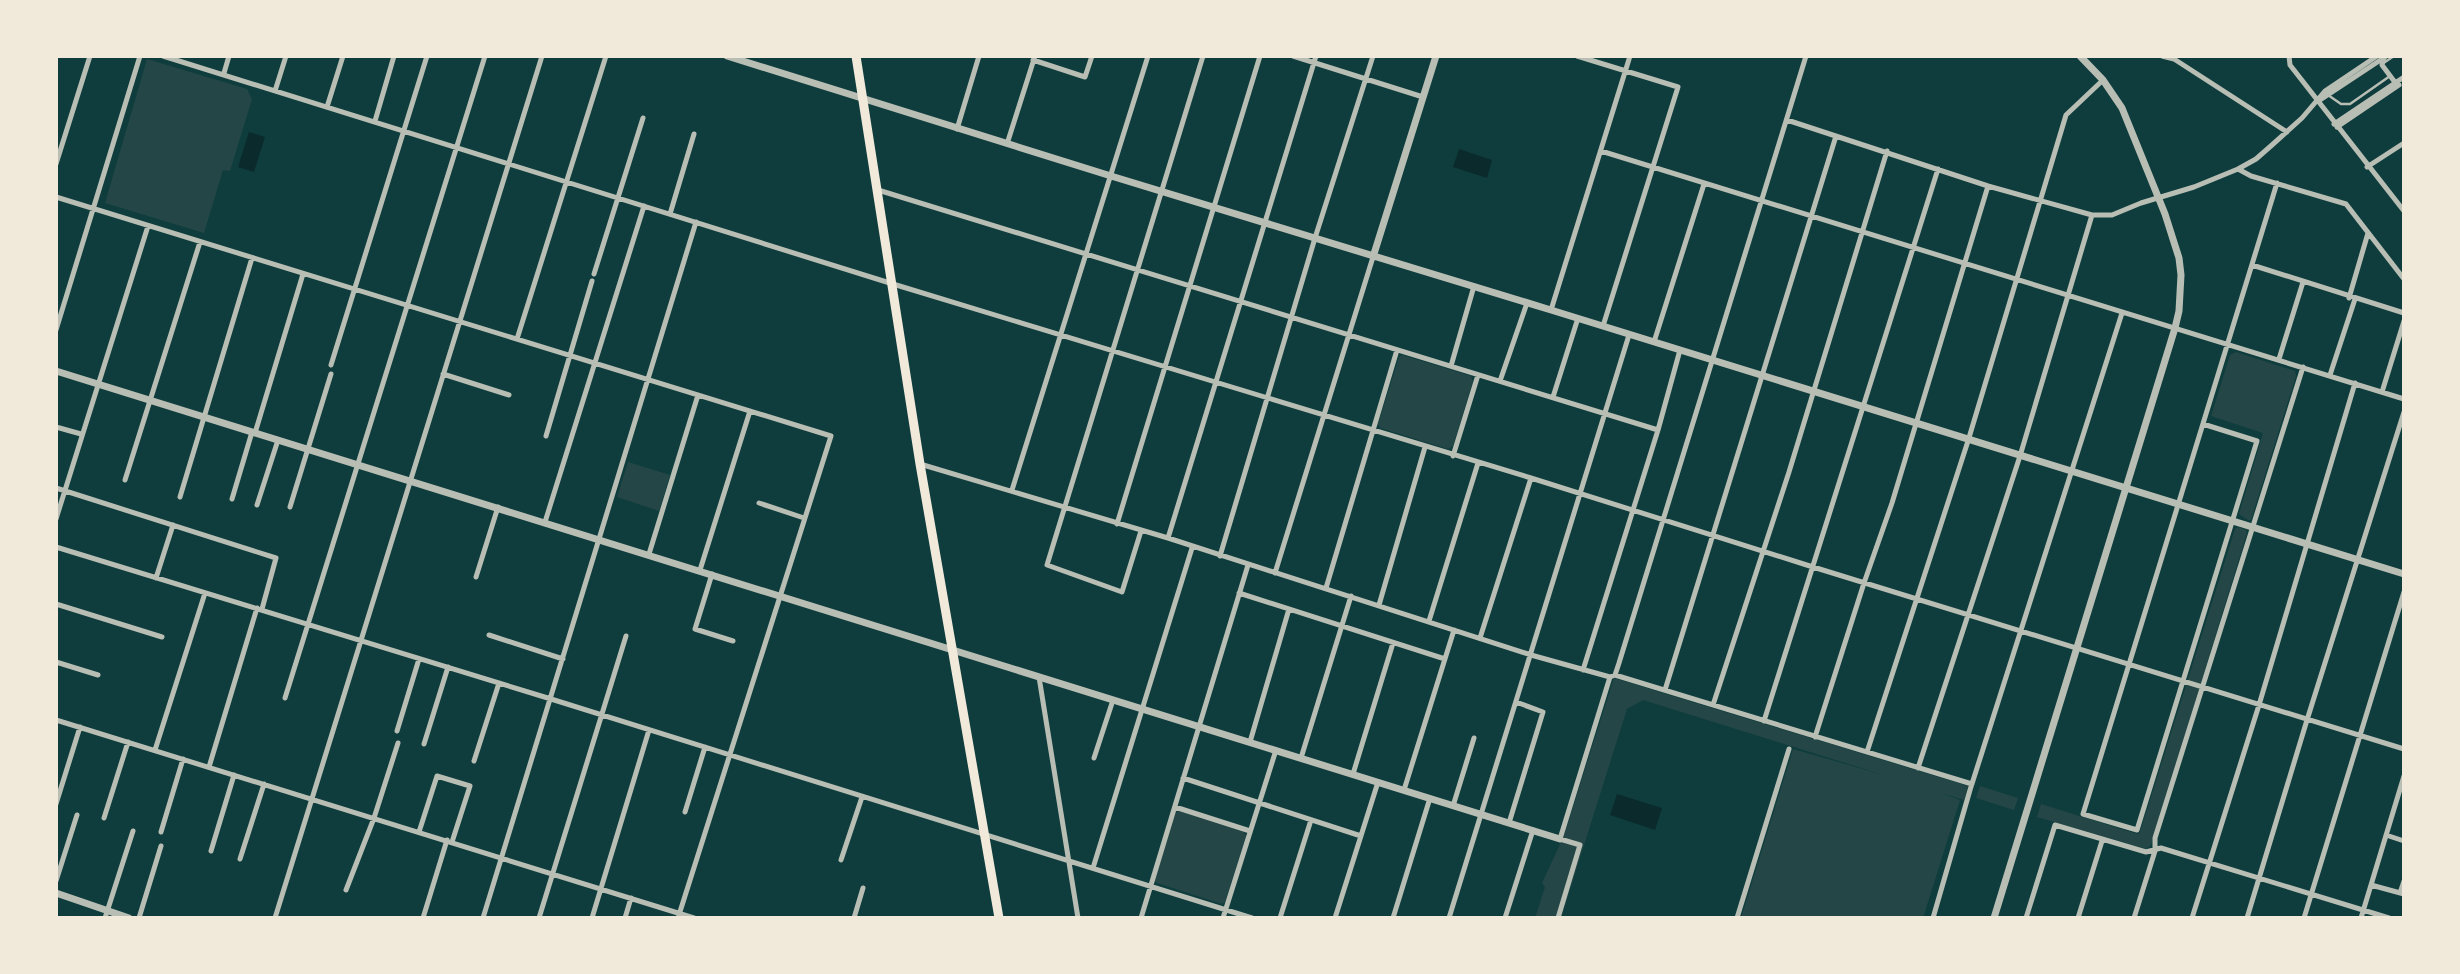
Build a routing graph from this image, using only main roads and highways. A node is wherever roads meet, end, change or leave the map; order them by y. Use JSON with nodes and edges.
{"nodes":[{"id":1,"x":856,"y":56,"type":"edge"},
{"id":2,"x":999,"y":918,"type":"edge"}],
"edges":[{"from":1,"to":2,"type":"main road"}]}
